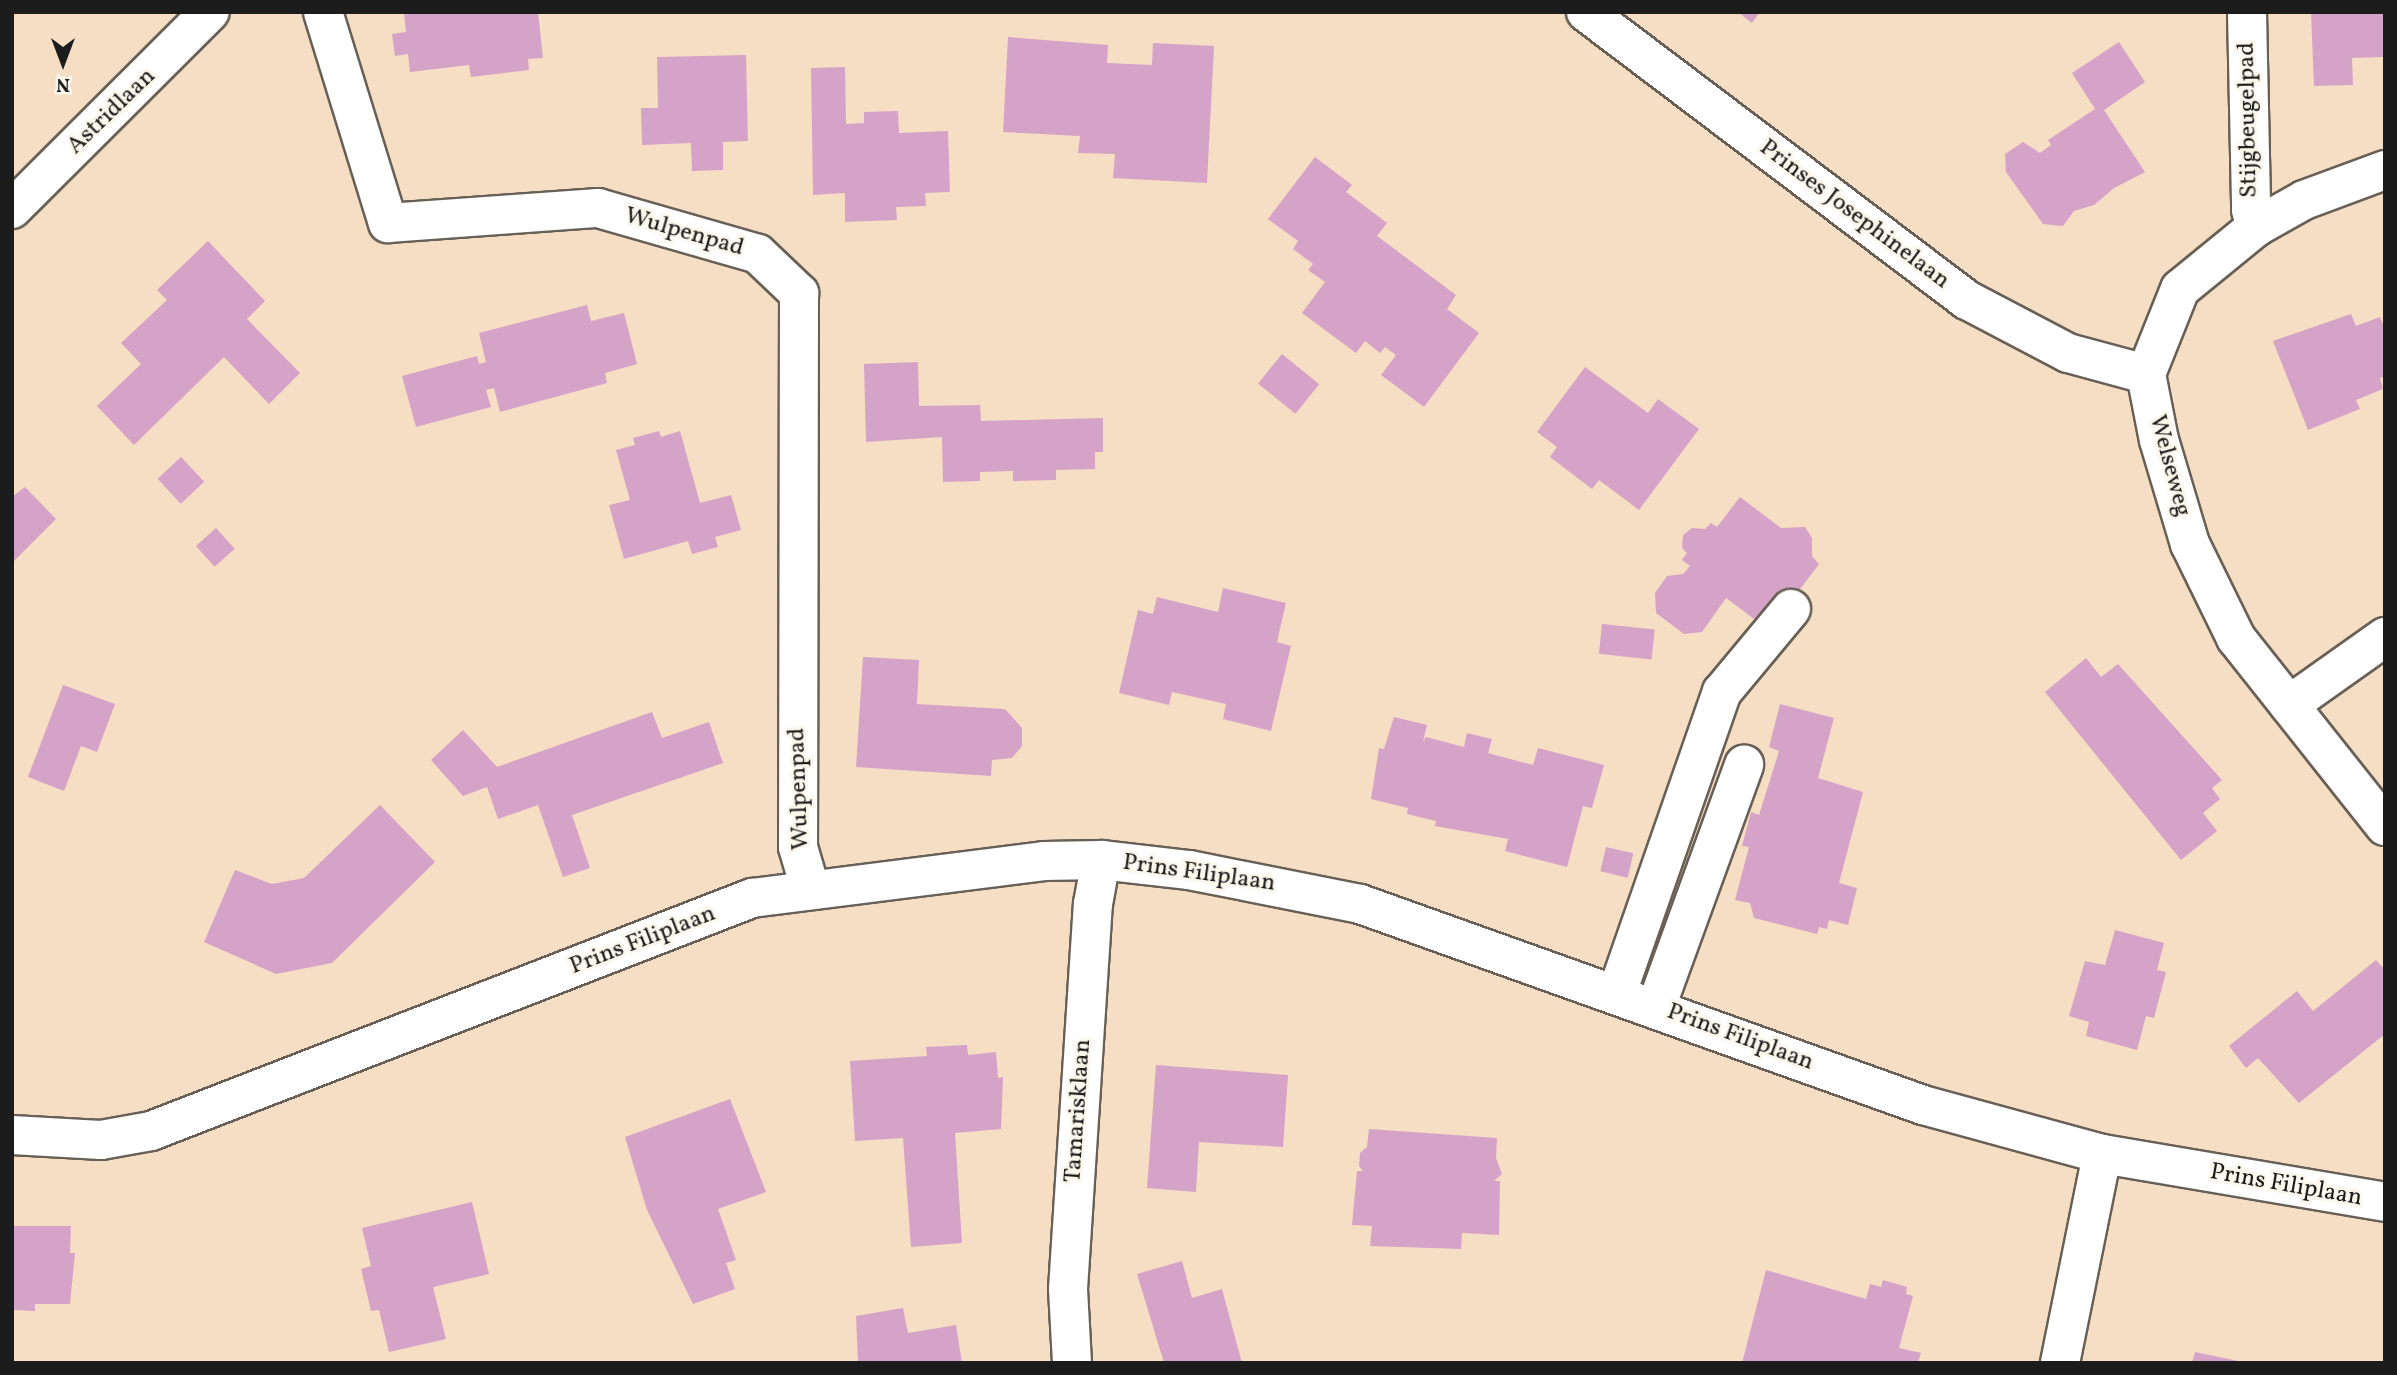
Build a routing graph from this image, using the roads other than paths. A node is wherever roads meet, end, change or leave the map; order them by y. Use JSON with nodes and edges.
{"nodes":[{"id":1,"x":210,"y":12,"type":"edge"},
{"id":2,"x":323,"y":12,"type":"edge"},
{"id":3,"x":1586,"y":12,"type":"edge"},
{"id":4,"x":2247,"y":12,"type":"edge"},
{"id":5,"x":2383,"y":175,"type":"edge"},
{"id":6,"x":12,"y":209,"type":"edge"},
{"id":7,"x":2256,"y":228,"type":"junction"},
{"id":8,"x":2147,"y":374,"type":"junction"},
{"id":9,"x":1791,"y":609,"type":"dead end"},
{"id":10,"x":2385,"y":637,"type":"edge"},
{"id":11,"x":2289,"y":705,"type":"junction"},
{"id":12,"x":1744,"y":765,"type":"dead end"},
{"id":13,"x":2385,"y":826,"type":"edge"},
{"id":14,"x":1101,"y":860,"type":"junction"},
{"id":15,"x":810,"y":888,"type":"junction"},
{"id":16,"x":1617,"y":993,"type":"junction"},
{"id":17,"x":1656,"y":1007,"type":"junction"},
{"id":18,"x":12,"y":1135,"type":"edge"},
{"id":19,"x":2102,"y":1154,"type":"junction"},
{"id":20,"x":2385,"y":1202,"type":"edge"},
{"id":21,"x":1072,"y":1363,"type":"edge"},
{"id":22,"x":2060,"y":1363,"type":"edge"}],
"edges":[{"from":1,"to":6,"type":"street","name":"Astridlaan"},
{"from":2,"to":15,"type":"street","name":"Wulpenpad"},
{"from":3,"to":8,"type":"street","name":"Prinses Josephinelaan"},
{"from":4,"to":7,"type":"street","name":"Stijgbeugelpad"},
{"from":5,"to":7,"type":"street"},
{"from":7,"to":8,"type":"street"},
{"from":8,"to":11,"type":"street","name":"Welseweg"},
{"from":9,"to":16,"type":"street"},
{"from":10,"to":11,"type":"street"},
{"from":11,"to":13,"type":"street","name":"Welseweg"},
{"from":12,"to":17,"type":"street"},
{"from":14,"to":15,"type":"street","name":"Prins Filiplaan"},
{"from":14,"to":16,"type":"street","name":"Prins Filiplaan"},
{"from":14,"to":21,"type":"street","name":"Tamarisklaan"},
{"from":15,"to":18,"type":"street","name":"Prins Filiplaan"},
{"from":16,"to":17,"type":"street","name":"Prins Filiplaan"},
{"from":17,"to":19,"type":"street","name":"Prins Filiplaan"},
{"from":19,"to":20,"type":"street","name":"Prins Filiplaan"},
{"from":19,"to":22,"type":"street"}]}
